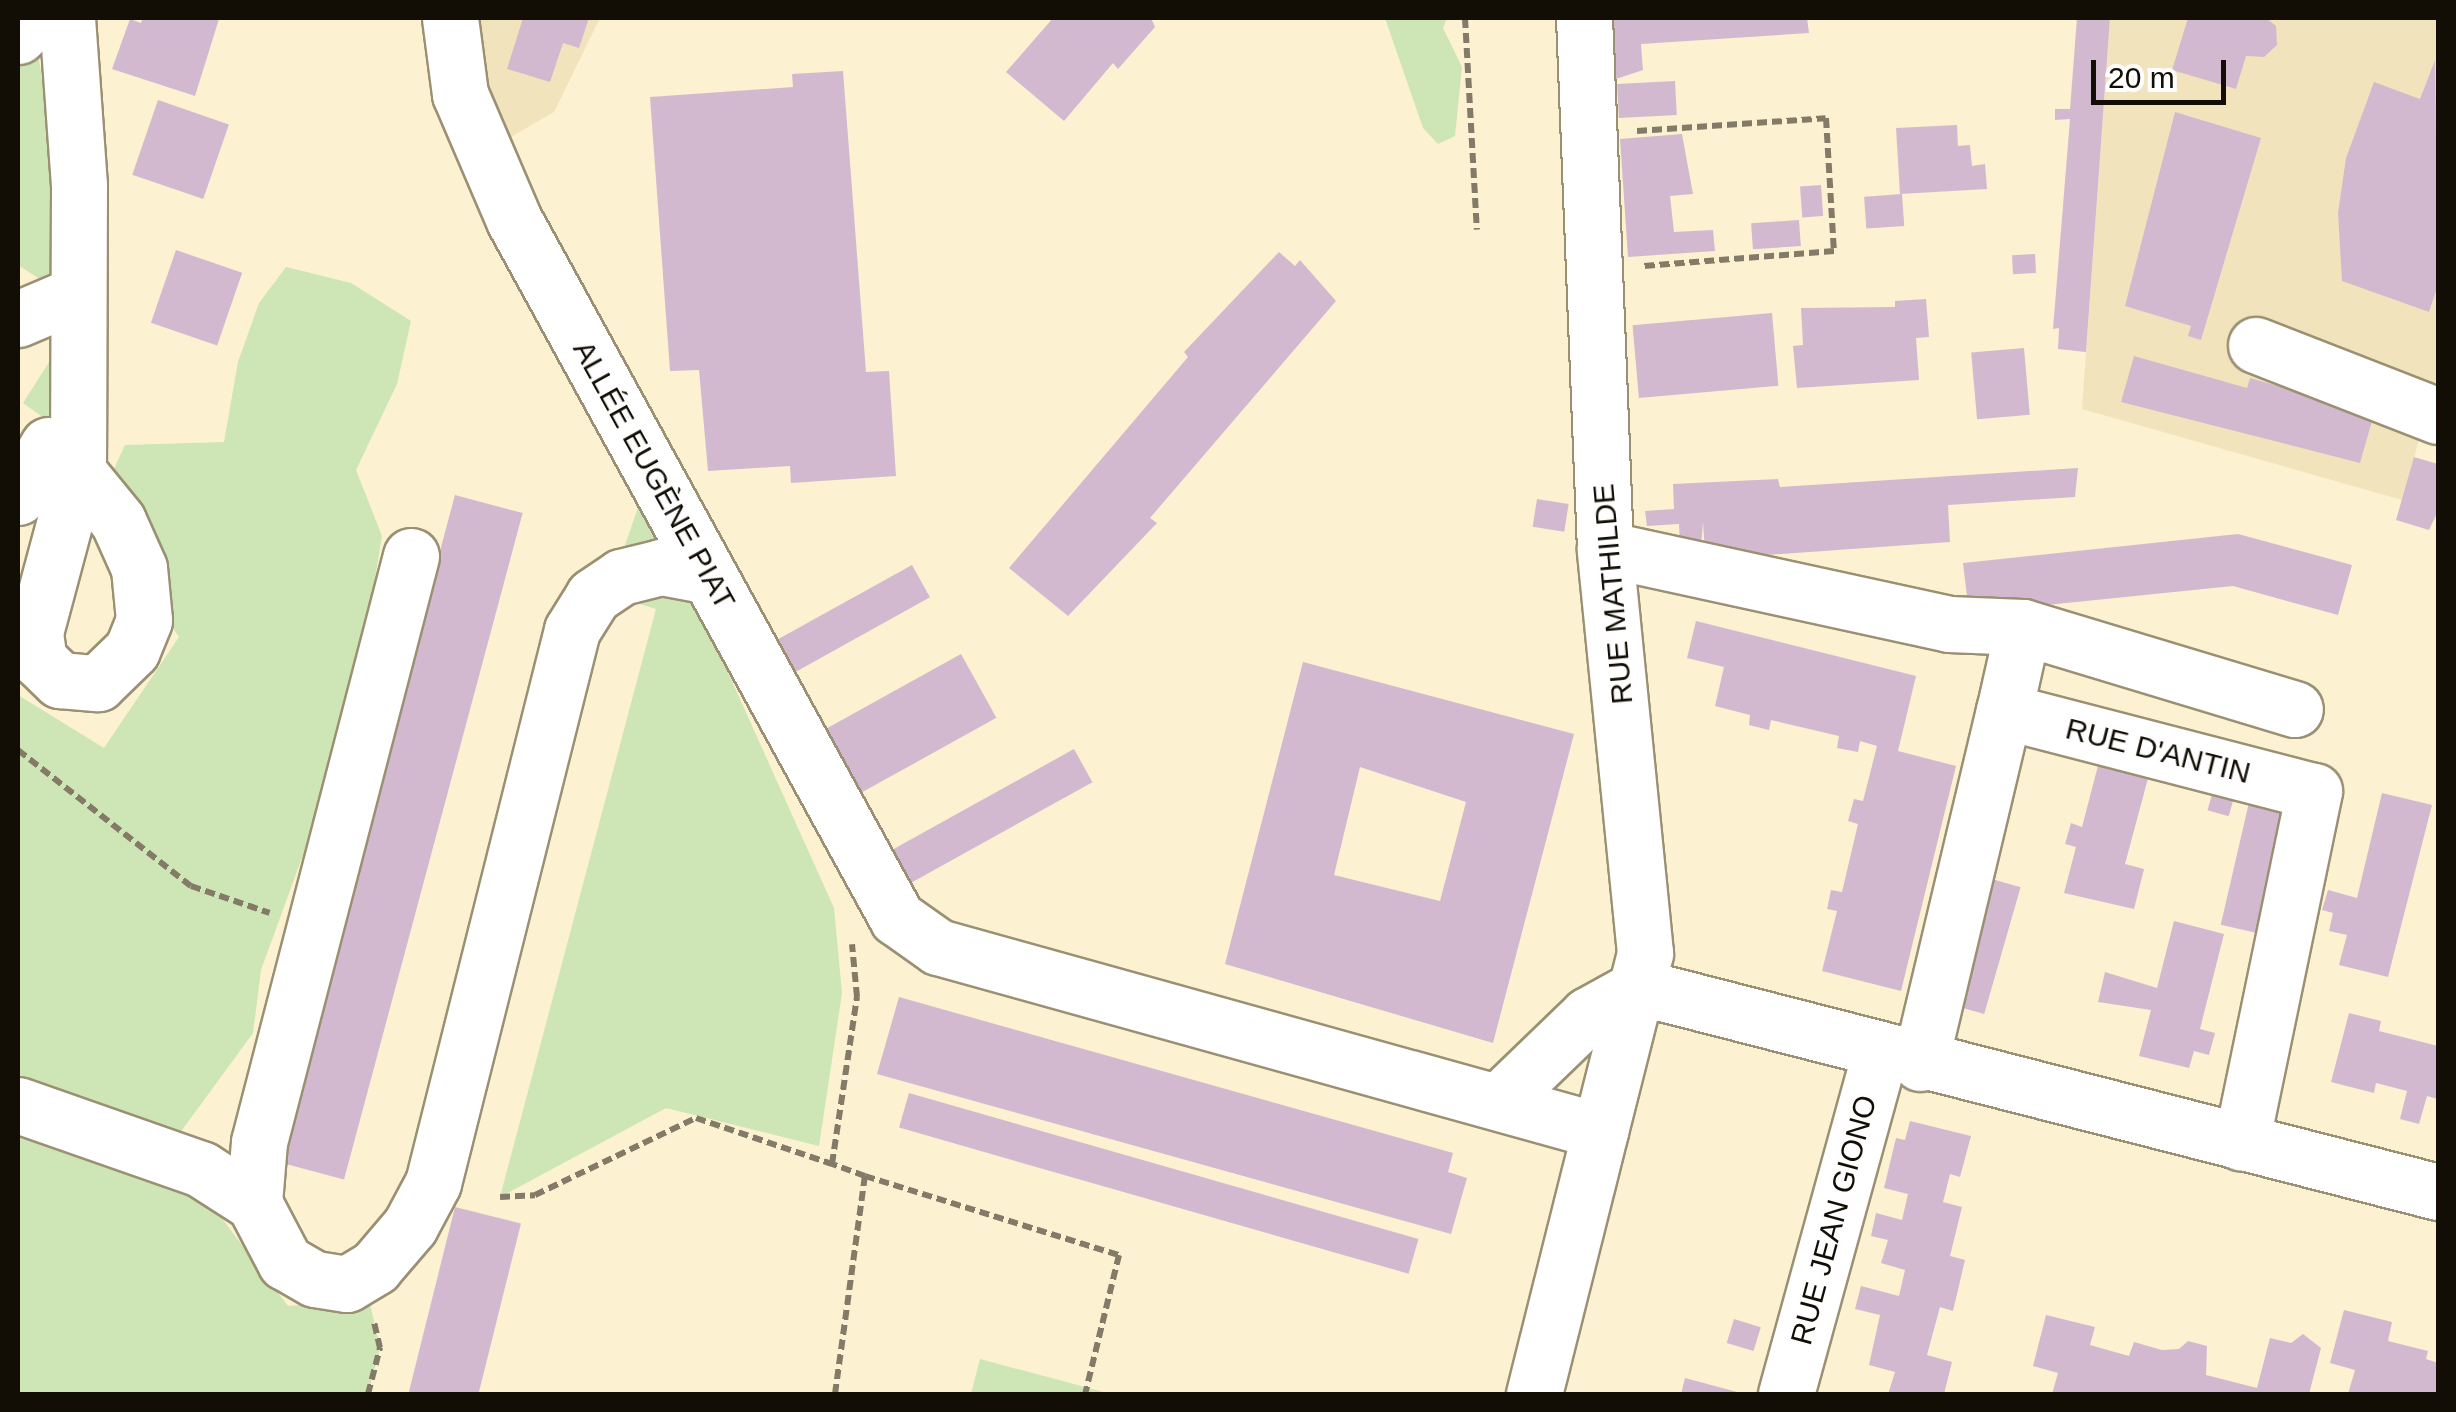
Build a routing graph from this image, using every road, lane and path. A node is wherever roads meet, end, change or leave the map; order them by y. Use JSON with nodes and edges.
{"nodes":[{"id":1,"x":36,"y":18,"type":"edge"},
{"id":2,"x":66,"y":18,"type":"edge"},
{"id":3,"x":450,"y":18,"type":"edge"},
{"id":4,"x":1465,"y":18,"type":"edge"},
{"id":5,"x":1584,"y":18,"type":"edge"},
{"id":6,"x":18,"y":36,"type":"edge"},
{"id":7,"x":1588,"y":134,"type":"junction"},
{"id":8,"x":1477,"y":230,"type":"dead end"},
{"id":9,"x":1594,"y":270,"type":"junction"},
{"id":10,"x":77,"y":294,"type":"junction"},
{"id":11,"x":18,"y":318,"type":"edge"},
{"id":12,"x":2256,"y":345,"type":"dead end"},
{"id":13,"x":2438,"y":416,"type":"edge"},
{"id":14,"x":18,"y":498,"type":"edge"},
{"id":15,"x":1604,"y":549,"type":"junction"},
{"id":16,"x":412,"y":556,"type":"dead end"},
{"id":17,"x":709,"y":576,"type":"junction"},
{"id":18,"x":2023,"y":627,"type":"junction"},
{"id":19,"x":2295,"y":709,"type":"dead end"},
{"id":20,"x":2004,"y":712,"type":"junction"},
{"id":21,"x":18,"y":750,"type":"edge"},
{"id":22,"x":874,"y":924,"type":"junction"},
{"id":23,"x":315,"y":928,"type":"junction"},
{"id":24,"x":1639,"y":986,"type":"junction"},
{"id":25,"x":1900,"y":1058,"type":"junction"},
{"id":26,"x":1498,"y":1102,"type":"junction"},
{"id":27,"x":18,"y":1105,"type":"edge"},
{"id":28,"x":1600,"y":1131,"type":"junction"},
{"id":29,"x":2241,"y":1144,"type":"junction"},
{"id":30,"x":832,"y":1164,"type":"junction"},
{"id":31,"x":866,"y":1176,"type":"junction"},
{"id":32,"x":2438,"y":1192,"type":"edge"},
{"id":33,"x":500,"y":1197,"type":"dead end"},
{"id":34,"x":254,"y":1204,"type":"junction"},
{"id":35,"x":372,"y":1316,"type":"dead end"},
{"id":36,"x":1797,"y":1392,"type":"edge"},
{"id":37,"x":368,"y":1394,"type":"edge"},
{"id":38,"x":835,"y":1394,"type":"edge"},
{"id":39,"x":1085,"y":1394,"type":"edge"},
{"id":40,"x":1534,"y":1394,"type":"edge"}],
"edges":[{"from":1,"to":6,"type":"street"},
{"from":2,"to":10,"type":"street"},
{"from":3,"to":17,"type":"street","name":"ALLÉE EUGÈNE PIAT"},
{"from":4,"to":8,"type":"path"},
{"from":5,"to":7,"type":"street","name":"RUE MATHILDE"},
{"from":7,"to":9,"type":"street","name":"RUE MATHILDE"},
{"from":7,"to":9,"type":"path"},
{"from":9,"to":15,"type":"street","name":"RUE MATHILDE"},
{"from":10,"to":11,"type":"street"},
{"from":10,"to":14,"type":"street"},
{"from":12,"to":13,"type":"street"},
{"from":15,"to":18,"type":"street"},
{"from":15,"to":24,"type":"street","name":"RUE MATHILDE"},
{"from":16,"to":23,"type":"street"},
{"from":17,"to":22,"type":"street","name":"ALLÉE EUGÈNE PIAT"},
{"from":17,"to":34,"type":"street"},
{"from":18,"to":19,"type":"street"},
{"from":18,"to":20,"type":"street"},
{"from":20,"to":25,"type":"street"},
{"from":20,"to":29,"type":"street","name":"RUE D'ANTIN"},
{"from":21,"to":23,"type":"path"},
{"from":22,"to":26,"type":"street"},
{"from":22,"to":30,"type":"path"},
{"from":23,"to":34,"type":"street"},
{"from":24,"to":25,"type":"street"},
{"from":24,"to":26,"type":"street"},
{"from":24,"to":28,"type":"street","name":"RUE MATHILDE"},
{"from":25,"to":29,"type":"street"},
{"from":25,"to":36,"type":"street","name":"RUE JEAN GIONO"},
{"from":26,"to":28,"type":"street"},
{"from":27,"to":34,"type":"street"},
{"from":28,"to":40,"type":"street","name":"RUE MATHILDE"},
{"from":29,"to":32,"type":"street"},
{"from":30,"to":31,"type":"path"},
{"from":30,"to":33,"type":"path"},
{"from":31,"to":38,"type":"path"},
{"from":31,"to":39,"type":"path"},
{"from":35,"to":37,"type":"path"}]}
